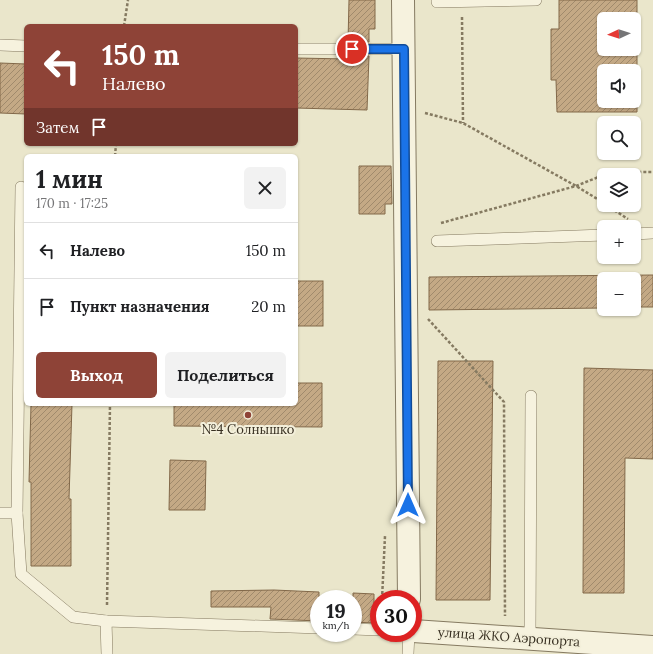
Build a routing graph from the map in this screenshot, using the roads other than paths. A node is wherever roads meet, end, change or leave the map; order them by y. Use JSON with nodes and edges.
{"nodes":[{"id":1,"x":403,"y":0,"type":"edge"},
{"id":2,"x":437,"y":0,"type":"edge"},
{"id":3,"x":536,"y":0,"type":"edge"},
{"id":4,"x":0,"y":45,"type":"edge"},
{"id":5,"x":24,"y":46,"type":"edge"},
{"id":6,"x":298,"y":49,"type":"edge"},
{"id":7,"x":404,"y":49,"type":"junction"},
{"id":8,"x":21,"y":187,"type":"dead end"},
{"id":9,"x":653,"y":233,"type":"edge"},
{"id":10,"x":641,"y":234,"type":"edge"},
{"id":11,"x":597,"y":235,"type":"edge"},
{"id":12,"x":437,"y":241,"type":"dead end"},
{"id":13,"x":531,"y":396,"type":"dead end"},
{"id":14,"x":0,"y":513,"type":"edge"},
{"id":15,"x":17,"y":513,"type":"junction"},
{"id":16,"x":409,"y":590,"type":"edge"},
{"id":17,"x":106,"y":621,"type":"junction"},
{"id":18,"x":310,"y":628,"type":"edge"},
{"id":19,"x":422,"y":632,"type":"edge"},
{"id":20,"x":530,"y":639,"type":"junction"},
{"id":21,"x":409,"y":642,"type":"edge"},
{"id":22,"x":653,"y":647,"type":"edge"},
{"id":23,"x":108,"y":654,"type":"edge"},
{"id":24,"x":408,"y":654,"type":"edge"}],
"edges":[{"from":1,"to":7,"type":"street"},
{"from":2,"to":3,"type":"lane"},
{"from":4,"to":5,"type":"lane"},
{"from":6,"to":7,"type":"lane"},
{"from":7,"to":16,"type":"street"},
{"from":8,"to":15,"type":"lane"},
{"from":9,"to":10,"type":"lane"},
{"from":11,"to":12,"type":"lane"},
{"from":13,"to":20,"type":"lane"},
{"from":14,"to":15,"type":"lane"},
{"from":15,"to":17,"type":"lane"},
{"from":17,"to":18,"type":"lane"},
{"from":17,"to":23,"type":"lane"},
{"from":19,"to":20,"type":"street","name":"улица ЖКО Аэропорта"},
{"from":20,"to":22,"type":"street","name":"улица ЖКО Аэропорта"},
{"from":21,"to":24,"type":"lane"}]}
